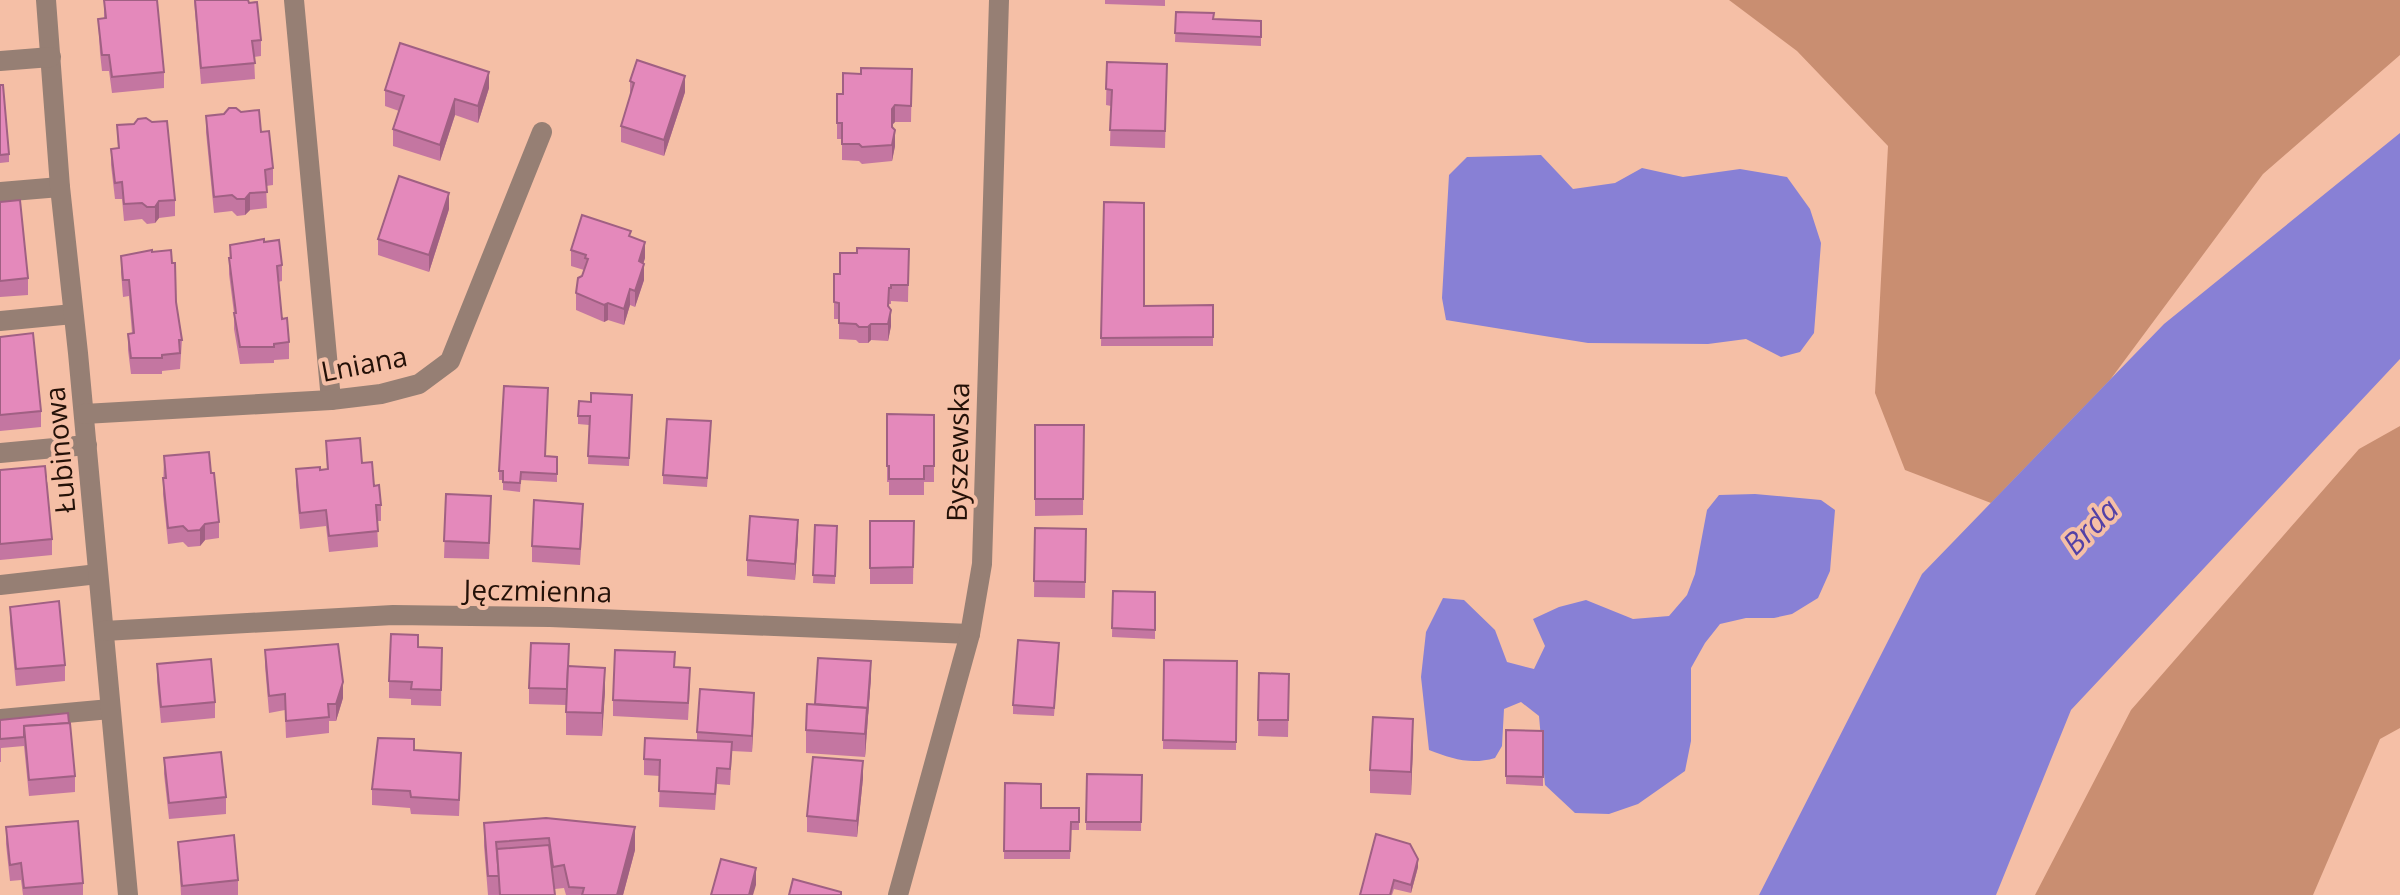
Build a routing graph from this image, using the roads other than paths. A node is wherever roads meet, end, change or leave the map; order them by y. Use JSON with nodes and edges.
{"nodes":[{"id":1,"x":46,"y":0,"type":"edge"},
{"id":2,"x":294,"y":0,"type":"edge"},
{"id":3,"x":999,"y":0,"type":"edge"},
{"id":4,"x":51,"y":57,"type":"junction"},
{"id":5,"x":0,"y":61,"type":"edge"},
{"id":6,"x":542,"y":132,"type":"dead end"},
{"id":7,"x":60,"y":187,"type":"junction"},
{"id":8,"x":0,"y":192,"type":"edge"},
{"id":9,"x":73,"y":314,"type":"junction"},
{"id":10,"x":0,"y":321,"type":"edge"},
{"id":11,"x":331,"y":400,"type":"junction"},
{"id":12,"x":84,"y":414,"type":"junction"},
{"id":13,"x":87,"y":445,"type":"junction"},
{"id":14,"x":0,"y":453,"type":"edge"},
{"id":15,"x":98,"y":574,"type":"junction"},
{"id":16,"x":0,"y":585,"type":"edge"},
{"id":17,"x":104,"y":631,"type":"junction"},
{"id":18,"x":970,"y":634,"type":"junction"},
{"id":19,"x":110,"y":709,"type":"junction"},
{"id":20,"x":0,"y":719,"type":"edge"},
{"id":21,"x":128,"y":895,"type":"edge"},
{"id":22,"x":898,"y":895,"type":"edge"}],
"edges":[{"from":1,"to":4,"type":"street","name":"Łubinowa"},
{"from":2,"to":11,"type":"street"},
{"from":3,"to":18,"type":"street","name":"Byszewska"},
{"from":4,"to":5,"type":"street"},
{"from":4,"to":7,"type":"street","name":"Łubinowa"},
{"from":6,"to":11,"type":"street","name":"Lniana"},
{"from":7,"to":8,"type":"street"},
{"from":7,"to":9,"type":"street","name":"Łubinowa"},
{"from":9,"to":10,"type":"street"},
{"from":9,"to":12,"type":"street","name":"Łubinowa"},
{"from":11,"to":12,"type":"street","name":"Lniana"},
{"from":12,"to":13,"type":"street","name":"Łubinowa"},
{"from":13,"to":14,"type":"street"},
{"from":13,"to":15,"type":"street","name":"Łubinowa"},
{"from":15,"to":16,"type":"street"},
{"from":15,"to":17,"type":"street","name":"Łubinowa"},
{"from":17,"to":18,"type":"street","name":"Jęczmienna"},
{"from":17,"to":19,"type":"street","name":"Łubinowa"},
{"from":18,"to":22,"type":"street","name":"Byszewska"},
{"from":19,"to":20,"type":"street"},
{"from":19,"to":21,"type":"street","name":"Łubinowa"}]}
